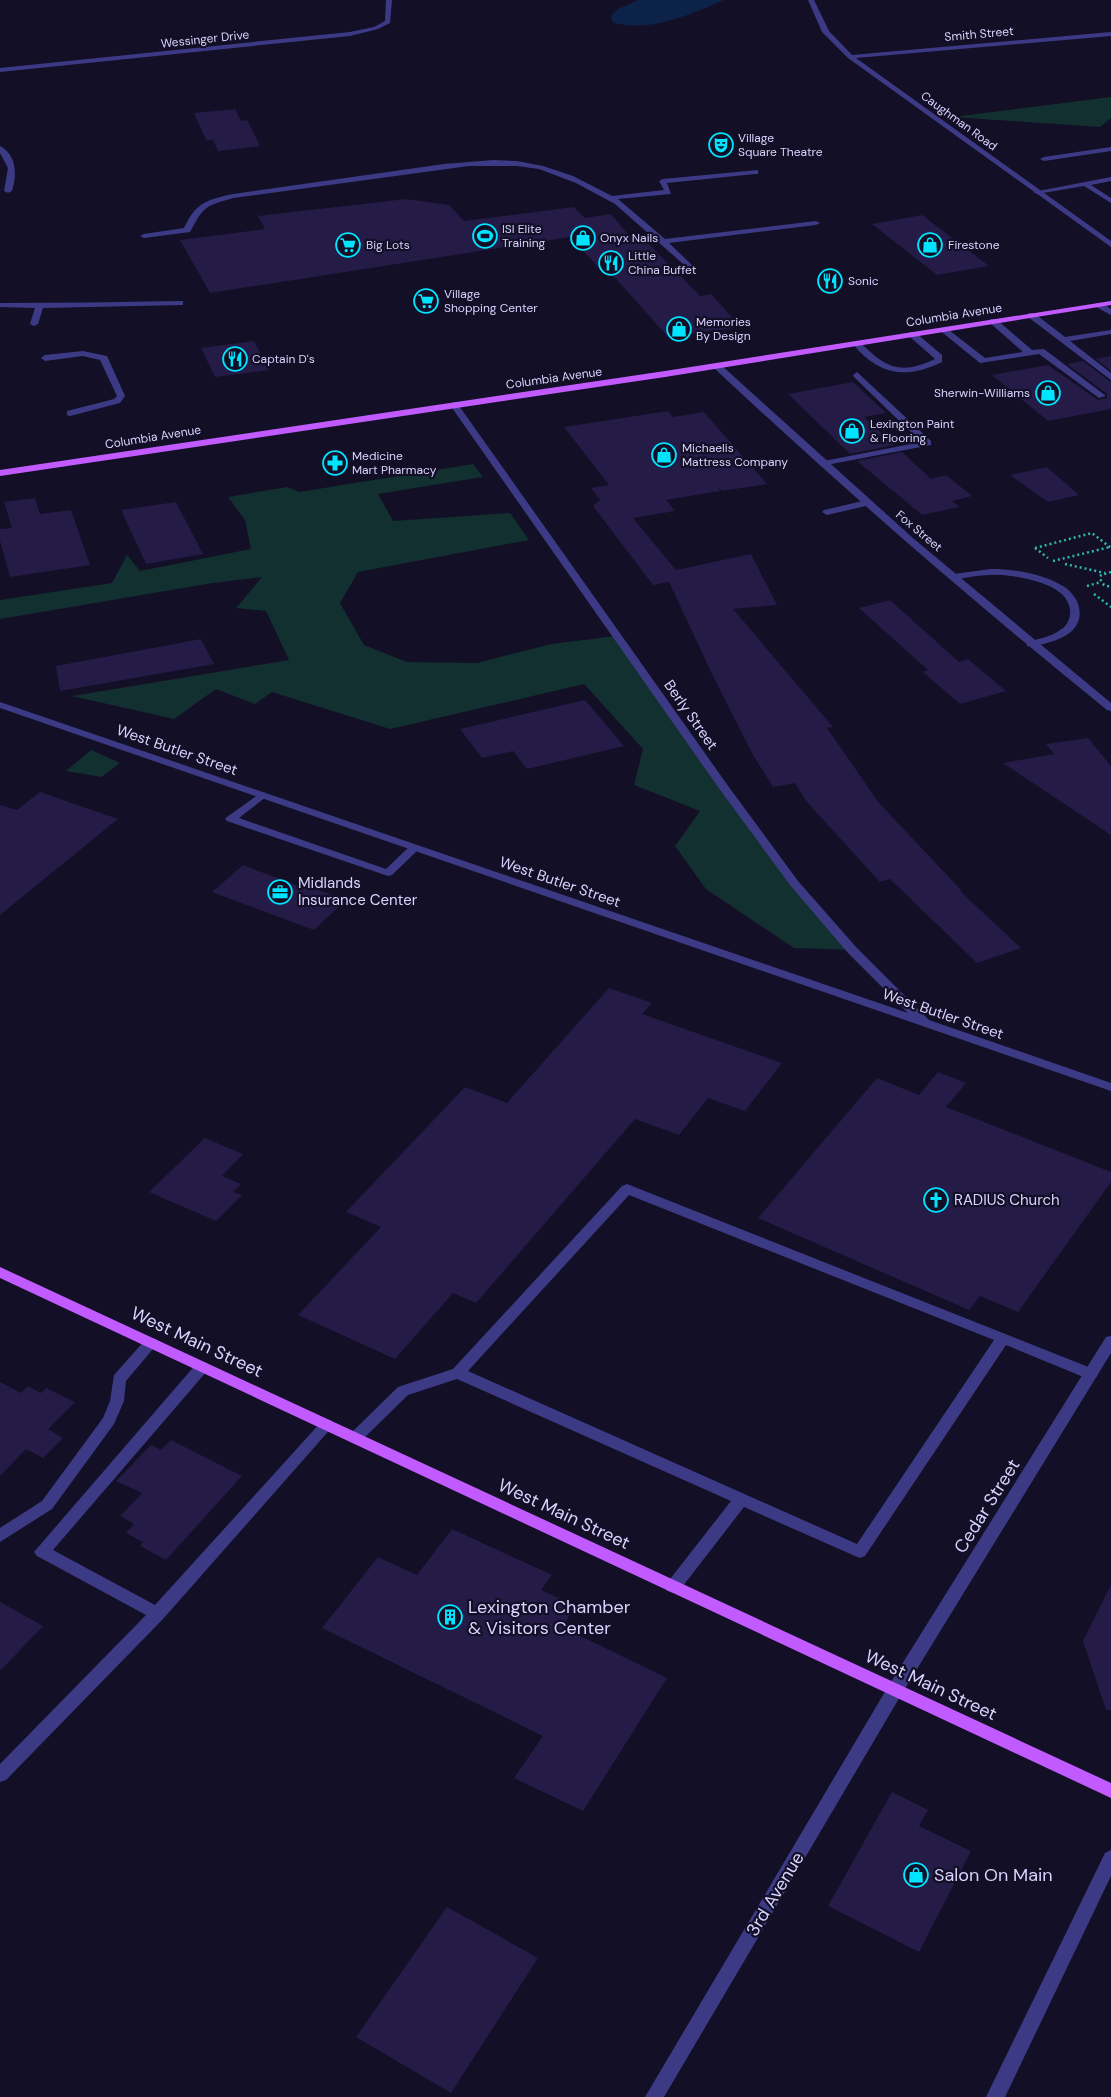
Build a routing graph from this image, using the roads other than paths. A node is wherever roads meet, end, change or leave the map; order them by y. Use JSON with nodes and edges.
{"nodes":[{"id":1,"x":389,"y":0,"type":"edge"},
{"id":2,"x":811,"y":0,"type":"edge"},
{"id":3,"x":1111,"y":34,"type":"edge"},
{"id":4,"x":850,"y":57,"type":"junction"},
{"id":5,"x":0,"y":70,"type":"edge"},
{"id":6,"x":0,"y":148,"type":"edge"},
{"id":7,"x":1111,"y":149,"type":"edge"},
{"id":8,"x":10,"y":159,"type":"junction"},
{"id":9,"x":1044,"y":159,"type":"dead end"},
{"id":10,"x":0,"y":160,"type":"edge"},
{"id":11,"x":755,"y":172,"type":"dead end"},
{"id":12,"x":14,"y":175,"type":"junction"},
{"id":13,"x":0,"y":177,"type":"edge"},
{"id":14,"x":1111,"y":180,"type":"edge"},
{"id":15,"x":1085,"y":184,"type":"junction"},
{"id":16,"x":8,"y":191,"type":"dead end"},
{"id":17,"x":1037,"y":192,"type":"junction"},
{"id":18,"x":610,"y":198,"type":"junction"},
{"id":19,"x":1111,"y":201,"type":"edge"},
{"id":20,"x":816,"y":223,"type":"dead end"},
{"id":21,"x":144,"y":236,"type":"dead end"},
{"id":22,"x":662,"y":242,"type":"junction"},
{"id":23,"x":1111,"y":246,"type":"edge"},
{"id":24,"x":692,"y":269,"type":"dead end"},
{"id":25,"x":180,"y":303,"type":"dead end"},
{"id":26,"x":1111,"y":303,"type":"edge"},
{"id":27,"x":40,"y":304,"type":"junction"},
{"id":28,"x":0,"y":305,"type":"edge"},
{"id":29,"x":1099,"y":305,"type":"junction"},
{"id":30,"x":1111,"y":313,"type":"edge"},
{"id":31,"x":1031,"y":315,"type":"junction"},
{"id":32,"x":992,"y":321,"type":"junction"},
{"id":33,"x":34,"y":324,"type":"dead end"},
{"id":34,"x":942,"y":329,"type":"junction"},
{"id":35,"x":1111,"y":332,"type":"edge"},
{"id":36,"x":912,"y":334,"type":"junction"},
{"id":37,"x":1063,"y":340,"type":"junction"},
{"id":38,"x":856,"y":343,"type":"junction"},
{"id":39,"x":1030,"y":353,"type":"junction"},
{"id":40,"x":45,"y":358,"type":"dead end"},
{"id":41,"x":717,"y":366,"type":"junction"},
{"id":42,"x":857,"y":375,"type":"dead end"},
{"id":43,"x":1111,"y":377,"type":"edge"},
{"id":44,"x":1102,"y":396,"type":"dead end"},
{"id":45,"x":454,"y":405,"type":"junction"},
{"id":46,"x":70,"y":413,"type":"dead end"},
{"id":47,"x":824,"y":464,"type":"junction"},
{"id":48,"x":0,"y":473,"type":"edge"},
{"id":49,"x":867,"y":503,"type":"junction"},
{"id":50,"x":827,"y":512,"type":"dead end"},
{"id":51,"x":954,"y":577,"type":"junction"},
{"id":52,"x":1031,"y":644,"type":"junction"},
{"id":53,"x":0,"y":705,"type":"edge"},
{"id":54,"x":1111,"y":708,"type":"edge"},
{"id":55,"x":262,"y":795,"type":"junction"},
{"id":56,"x":414,"y":848,"type":"junction"},
{"id":57,"x":926,"y":1025,"type":"junction"},
{"id":58,"x":1111,"y":1087,"type":"edge"},
{"id":59,"x":0,"y":1272,"type":"edge"},
{"id":60,"x":1003,"y":1338,"type":"junction"},
{"id":61,"x":1111,"y":1342,"type":"edge"},
{"id":62,"x":151,"y":1343,"type":"junction"},
{"id":63,"x":202,"y":1367,"type":"junction"},
{"id":64,"x":458,"y":1373,"type":"junction"},
{"id":65,"x":1091,"y":1374,"type":"junction"},
{"id":66,"x":327,"y":1425,"type":"junction"},
{"id":67,"x":355,"y":1438,"type":"junction"},
{"id":68,"x":741,"y":1499,"type":"junction"},
{"id":69,"x":0,"y":1536,"type":"edge"},
{"id":70,"x":673,"y":1587,"type":"junction"},
{"id":71,"x":157,"y":1614,"type":"junction"},
{"id":72,"x":895,"y":1690,"type":"junction"},
{"id":73,"x":0,"y":1775,"type":"edge"},
{"id":74,"x":1111,"y":1791,"type":"edge"},
{"id":75,"x":1111,"y":1858,"type":"edge"},
{"id":76,"x":654,"y":2097,"type":"edge"},
{"id":77,"x":994,"y":2097,"type":"edge"}],
"edges":[{"from":1,"to":5,"type":"street","name":"Wessinger Drive"},
{"from":2,"to":4,"type":"street","name":"Caughman Road"},
{"from":3,"to":4,"type":"street","name":"Smith Street"},
{"from":4,"to":17,"type":"street","name":"Caughman Road"},
{"from":6,"to":8,"type":"street"},
{"from":7,"to":9,"type":"street"},
{"from":8,"to":10,"type":"street"},
{"from":8,"to":12,"type":"street"},
{"from":11,"to":18,"type":"street"},
{"from":12,"to":13,"type":"street"},
{"from":12,"to":16,"type":"street"},
{"from":14,"to":15,"type":"street"},
{"from":15,"to":17,"type":"street"},
{"from":15,"to":19,"type":"street"},
{"from":17,"to":23,"type":"street","name":"Caughman Road"},
{"from":18,"to":21,"type":"street"},
{"from":18,"to":22,"type":"street"},
{"from":20,"to":22,"type":"street"},
{"from":22,"to":24,"type":"street"},
{"from":25,"to":27,"type":"street"},
{"from":26,"to":29,"type":"main road","name":"Columbia Avenue"},
{"from":27,"to":28,"type":"street"},
{"from":27,"to":33,"type":"street"},
{"from":29,"to":30,"type":"street"},
{"from":29,"to":31,"type":"main road","name":"Columbia Avenue"},
{"from":31,"to":32,"type":"main road","name":"Columbia Avenue"},
{"from":31,"to":37,"type":"street"},
{"from":32,"to":34,"type":"main road","name":"Columbia Avenue"},
{"from":32,"to":39,"type":"street"},
{"from":34,"to":36,"type":"main road","name":"Columbia Avenue"},
{"from":34,"to":39,"type":"street"},
{"from":35,"to":37,"type":"street"},
{"from":36,"to":38,"type":"main road","name":"Columbia Avenue"},
{"from":36,"to":38,"type":"street"},
{"from":37,"to":43,"type":"street"},
{"from":38,"to":41,"type":"main road","name":"Columbia Avenue"},
{"from":39,"to":44,"type":"street"},
{"from":40,"to":46,"type":"street"},
{"from":41,"to":45,"type":"main road","name":"Columbia Avenue"},
{"from":41,"to":47,"type":"street","name":"Fox Street"},
{"from":42,"to":47,"type":"street"},
{"from":45,"to":48,"type":"main road","name":"Columbia Avenue"},
{"from":45,"to":57,"type":"street","name":"Berly Street"},
{"from":47,"to":49,"type":"street","name":"Fox Street"},
{"from":49,"to":50,"type":"street"},
{"from":49,"to":51,"type":"street","name":"Fox Street"},
{"from":51,"to":52,"type":"street","name":"Fox Street"},
{"from":51,"to":52,"type":"street"},
{"from":52,"to":54,"type":"street","name":"Fox Street"},
{"from":53,"to":55,"type":"street","name":"West Butler Street"},
{"from":55,"to":56,"type":"street","name":"West Butler Street"},
{"from":55,"to":56,"type":"street"},
{"from":56,"to":57,"type":"street","name":"West Butler Street"},
{"from":57,"to":58,"type":"street","name":"West Butler Street"},
{"from":59,"to":62,"type":"main road","name":"West Main Street"},
{"from":60,"to":64,"type":"street"},
{"from":60,"to":65,"type":"street"},
{"from":60,"to":68,"type":"street"},
{"from":61,"to":65,"type":"street","name":"Cedar Street"},
{"from":62,"to":63,"type":"main road","name":"West Main Street"},
{"from":62,"to":69,"type":"street"},
{"from":63,"to":66,"type":"main road","name":"West Main Street"},
{"from":63,"to":71,"type":"street"},
{"from":64,"to":67,"type":"street"},
{"from":64,"to":68,"type":"street"},
{"from":65,"to":72,"type":"street","name":"Cedar Street"},
{"from":66,"to":67,"type":"main road","name":"West Main Street"},
{"from":66,"to":71,"type":"street"},
{"from":67,"to":70,"type":"main road","name":"West Main Street"},
{"from":68,"to":70,"type":"street"},
{"from":70,"to":72,"type":"main road","name":"West Main Street"},
{"from":71,"to":73,"type":"street"},
{"from":72,"to":74,"type":"main road","name":"West Main Street"},
{"from":72,"to":76,"type":"street","name":"3rd Avenue"},
{"from":75,"to":77,"type":"street"}]}
